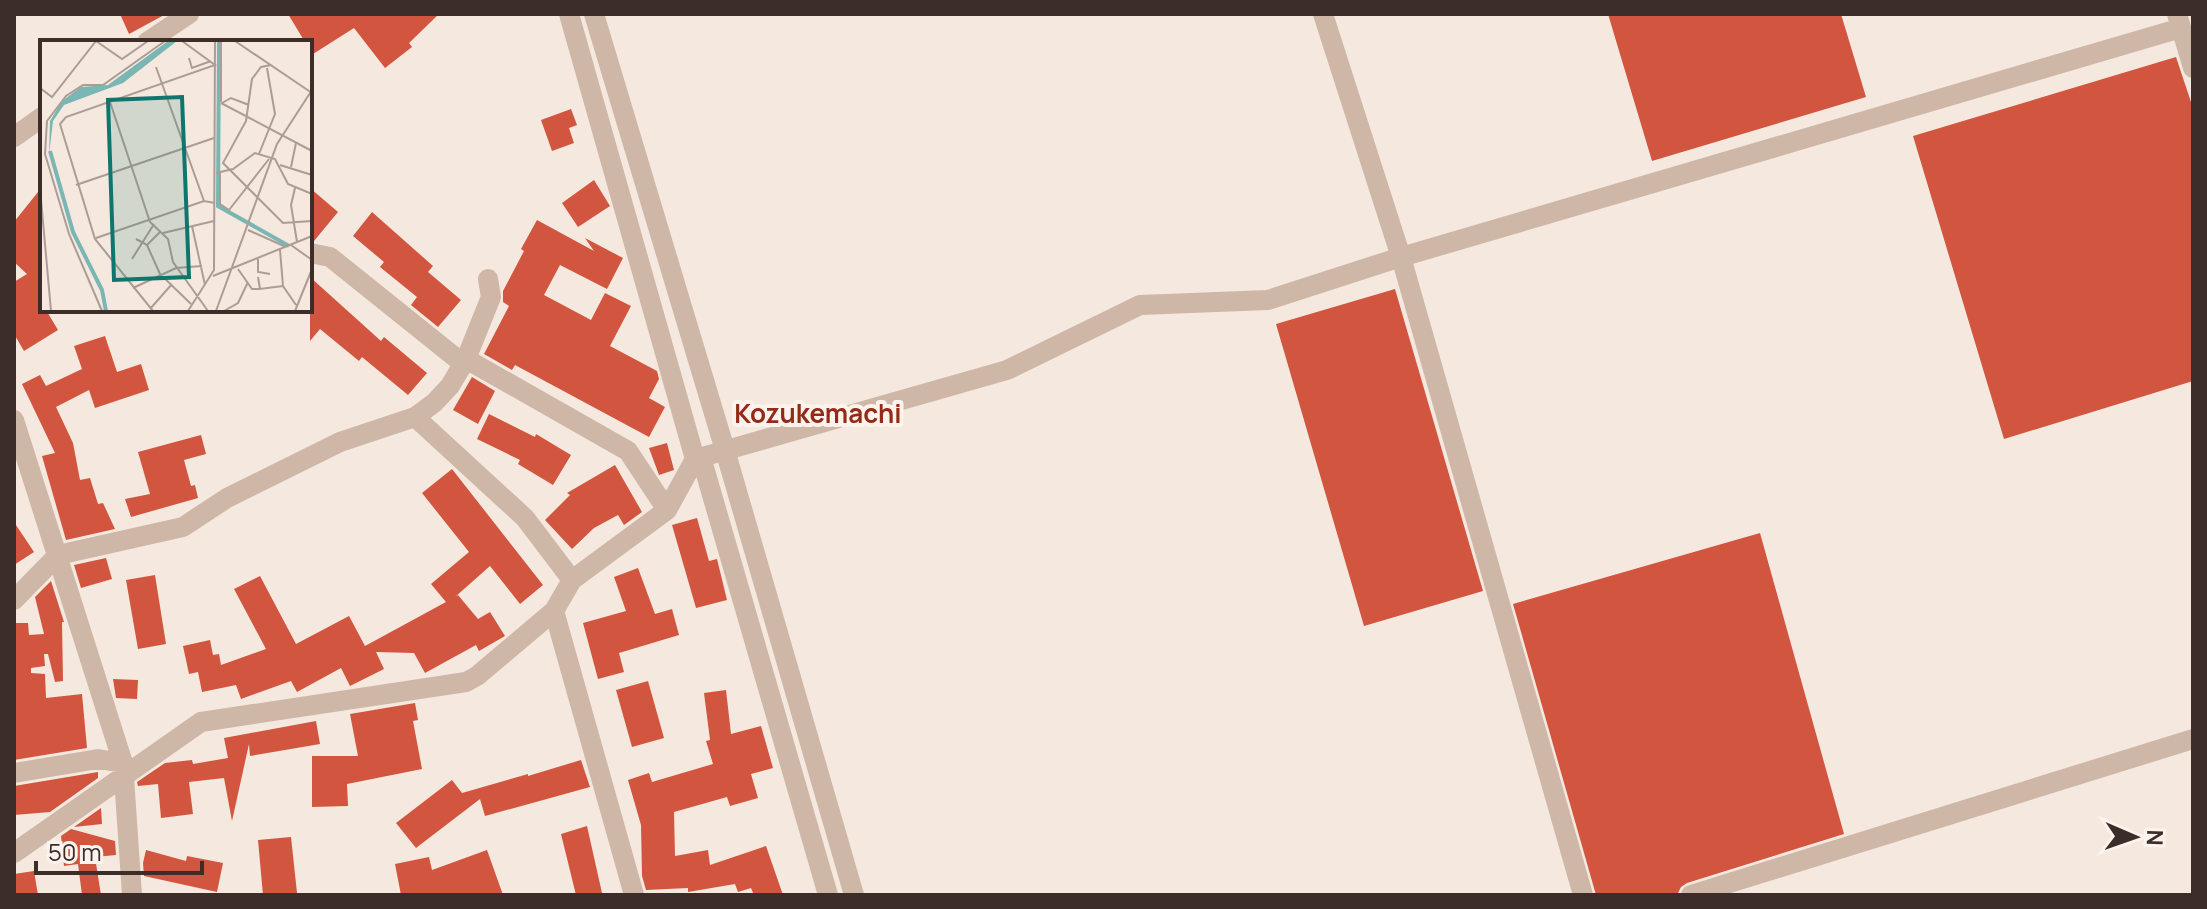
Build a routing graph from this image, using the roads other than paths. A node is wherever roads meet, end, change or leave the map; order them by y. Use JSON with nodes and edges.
{"nodes":[{"id":1,"x":189,"y":14,"type":"edge"},
{"id":2,"x":569,"y":14,"type":"edge"},
{"id":3,"x":594,"y":14,"type":"edge"},
{"id":4,"x":1323,"y":14,"type":"edge"},
{"id":5,"x":2179,"y":21,"type":"edge"},
{"id":6,"x":150,"y":40,"type":"edge"},
{"id":7,"x":2193,"y":68,"type":"edge"},
{"id":8,"x":40,"y":118,"type":"edge"},
{"id":9,"x":14,"y":137,"type":"edge"},
{"id":10,"x":312,"y":253,"type":"edge"},
{"id":11,"x":1401,"y":257,"type":"junction"},
{"id":12,"x":488,"y":279,"type":"dead end"},
{"id":13,"x":466,"y":359,"type":"junction"},
{"id":14,"x":415,"y":417,"type":"junction"},
{"id":15,"x":14,"y":420,"type":"edge"},
{"id":16,"x":725,"y":450,"type":"junction"},
{"id":17,"x":698,"y":458,"type":"junction"},
{"id":18,"x":667,"y":510,"type":"junction"},
{"id":19,"x":58,"y":555,"type":"junction"},
{"id":20,"x":572,"y":580,"type":"junction"},
{"id":21,"x":14,"y":600,"type":"edge"},
{"id":22,"x":554,"y":611,"type":"junction"},
{"id":23,"x":2193,"y":739,"type":"edge"},
{"id":24,"x":124,"y":768,"type":"junction"},
{"id":25,"x":14,"y":773,"type":"edge"},
{"id":26,"x":14,"y":853,"type":"edge"},
{"id":27,"x":132,"y":895,"type":"edge"},
{"id":28,"x":634,"y":895,"type":"edge"},
{"id":29,"x":828,"y":895,"type":"edge"},
{"id":30,"x":854,"y":895,"type":"edge"},
{"id":31,"x":1583,"y":895,"type":"edge"},
{"id":32,"x":1691,"y":895,"type":"edge"}],
"edges":[{"from":1,"to":6,"type":"street"},
{"from":2,"to":17,"type":"street"},
{"from":3,"to":16,"type":"street"},
{"from":4,"to":11,"type":"street"},
{"from":5,"to":7,"type":"street"},
{"from":5,"to":11,"type":"street"},
{"from":8,"to":9,"type":"street"},
{"from":10,"to":13,"type":"street"},
{"from":11,"to":16,"type":"street"},
{"from":11,"to":31,"type":"street"},
{"from":12,"to":13,"type":"street"},
{"from":13,"to":14,"type":"street"},
{"from":13,"to":18,"type":"street"},
{"from":14,"to":19,"type":"street"},
{"from":14,"to":20,"type":"street"},
{"from":15,"to":19,"type":"street"},
{"from":16,"to":17,"type":"street"},
{"from":16,"to":30,"type":"street"},
{"from":17,"to":18,"type":"street"},
{"from":17,"to":29,"type":"street"},
{"from":18,"to":20,"type":"street"},
{"from":19,"to":21,"type":"street"},
{"from":19,"to":24,"type":"street"},
{"from":20,"to":22,"type":"street"},
{"from":22,"to":24,"type":"street"},
{"from":22,"to":28,"type":"street"},
{"from":23,"to":32,"type":"street"},
{"from":24,"to":25,"type":"street"},
{"from":24,"to":26,"type":"street"},
{"from":24,"to":27,"type":"street"}]}
